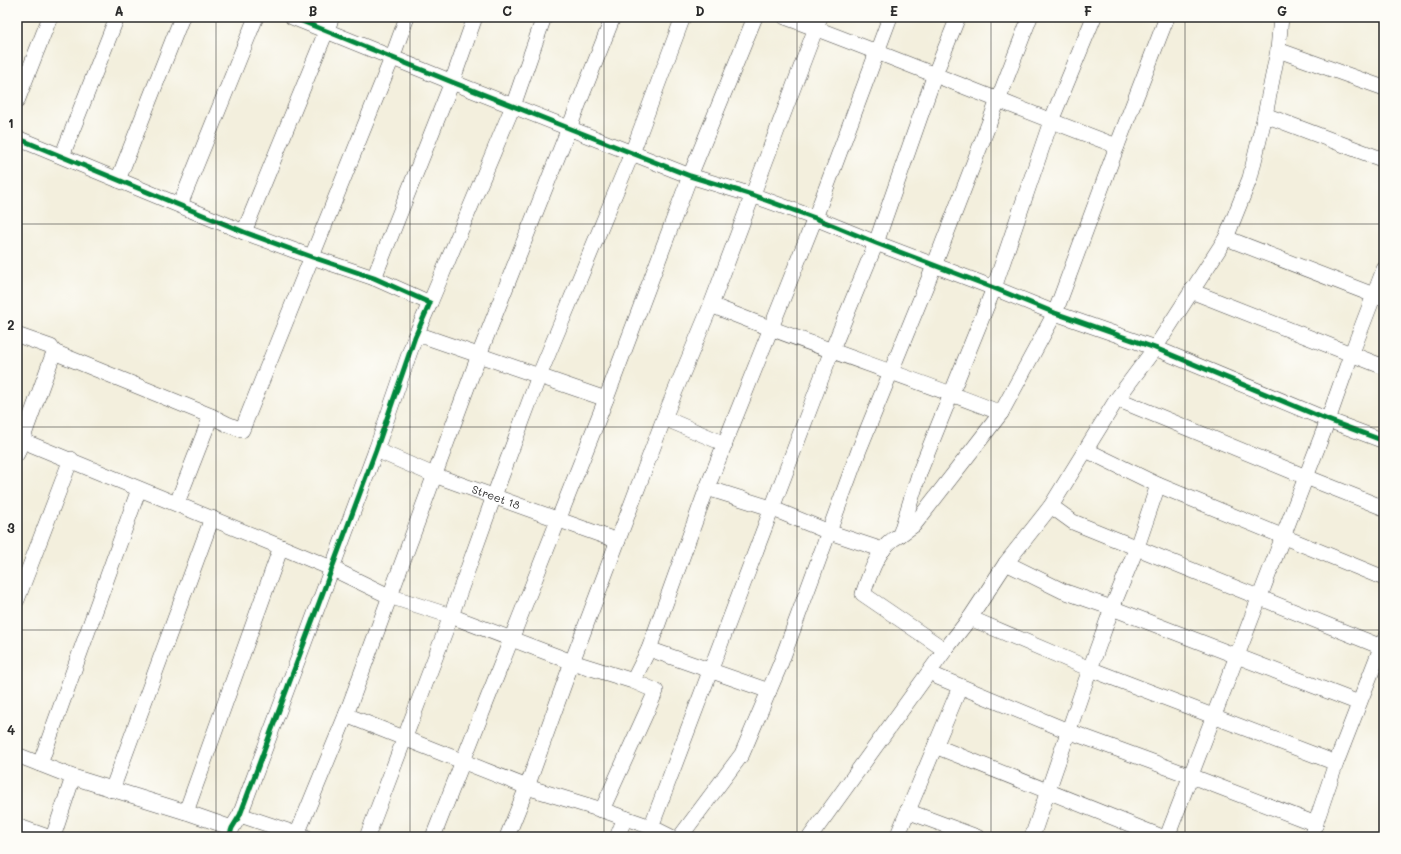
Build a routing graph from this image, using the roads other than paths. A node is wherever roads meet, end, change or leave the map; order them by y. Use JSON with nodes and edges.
{"nodes":[{"id":1,"x":50,"y":17,"type":"edge"},
{"id":2,"x":117,"y":17,"type":"edge"},
{"id":3,"x":182,"y":17,"type":"edge"},
{"id":4,"x":256,"y":17,"type":"edge"},
{"id":5,"x":292,"y":17,"type":"edge"},
{"id":6,"x":332,"y":17,"type":"edge"},
{"id":7,"x":407,"y":17,"type":"edge"},
{"id":8,"x":475,"y":17,"type":"edge"},
{"id":9,"x":544,"y":17,"type":"edge"},
{"id":10,"x":613,"y":17,"type":"edge"},
{"id":11,"x":683,"y":17,"type":"edge"},
{"id":12,"x":755,"y":17,"type":"edge"},
{"id":13,"x":785,"y":17,"type":"edge"},
{"id":14,"x":890,"y":17,"type":"edge"},
{"id":15,"x":958,"y":17,"type":"edge"},
{"id":16,"x":1030,"y":17,"type":"edge"},
{"id":17,"x":1094,"y":17,"type":"edge"},
{"id":18,"x":1167,"y":17,"type":"edge"},
{"id":19,"x":1281,"y":17,"type":"edge"},
{"id":20,"x":818,"y":23,"type":"edge"},
{"id":21,"x":327,"y":31,"type":"junction"},
{"id":22,"x":1278,"y":50,"type":"junction"},
{"id":23,"x":877,"y":52,"type":"junction"},
{"id":24,"x":392,"y":58,"type":"junction"},
{"id":25,"x":935,"y":74,"type":"junction"},
{"id":26,"x":452,"y":82,"type":"junction"},
{"id":27,"x":1384,"y":88,"type":"edge"},
{"id":28,"x":998,"y":100,"type":"junction"},
{"id":29,"x":17,"y":101,"type":"edge"},
{"id":30,"x":513,"y":106,"type":"junction"},
{"id":31,"x":1265,"y":115,"type":"junction"},
{"id":32,"x":1051,"y":121,"type":"junction"},
{"id":33,"x":569,"y":128,"type":"junction"},
{"id":34,"x":17,"y":138,"type":"edge"},
{"id":35,"x":1117,"y":146,"type":"junction"},
{"id":36,"x":632,"y":153,"type":"junction"},
{"id":37,"x":62,"y":156,"type":"junction"},
{"id":38,"x":1384,"y":160,"type":"edge"},
{"id":39,"x":690,"y":176,"type":"junction"},
{"id":40,"x":118,"y":180,"type":"junction"},
{"id":41,"x":752,"y":195,"type":"junction"},
{"id":42,"x":180,"y":205,"type":"junction"},
{"id":43,"x":815,"y":218,"type":"junction"},
{"id":44,"x":244,"y":232,"type":"junction"},
{"id":45,"x":1226,"y":238,"type":"junction"},
{"id":46,"x":876,"y":243,"type":"junction"},
{"id":47,"x":312,"y":257,"type":"junction"},
{"id":48,"x":934,"y":266,"type":"junction"},
{"id":49,"x":1384,"y":269,"type":"edge"},
{"id":50,"x":374,"y":278,"type":"junction"},
{"id":51,"x":994,"y":288,"type":"junction"},
{"id":52,"x":1191,"y":291,"type":"junction"},
{"id":53,"x":1379,"y":297,"type":"edge"},
{"id":54,"x":430,"y":302,"type":"junction"},
{"id":55,"x":711,"y":305,"type":"junction"},
{"id":56,"x":1055,"y":313,"type":"junction"},
{"id":57,"x":771,"y":329,"type":"junction"},
{"id":58,"x":17,"y":335,"type":"edge"},
{"id":59,"x":415,"y":337,"type":"junction"},
{"id":60,"x":1155,"y":348,"type":"junction"},
{"id":61,"x":832,"y":350,"type":"junction"},
{"id":62,"x":54,"y":352,"type":"junction"},
{"id":63,"x":479,"y":355,"type":"junction"},
{"id":64,"x":1351,"y":355,"type":"junction"},
{"id":65,"x":1384,"y":367,"type":"edge"},
{"id":66,"x":891,"y":372,"type":"junction"},
{"id":67,"x":539,"y":376,"type":"junction"},
{"id":68,"x":951,"y":393,"type":"junction"},
{"id":69,"x":606,"y":399,"type":"junction"},
{"id":70,"x":1117,"y":399,"type":"junction"},
{"id":71,"x":1001,"y":413,"type":"junction"},
{"id":72,"x":211,"y":416,"type":"junction"},
{"id":73,"x":664,"y":418,"type":"junction"},
{"id":74,"x":1328,"y":420,"type":"junction"},
{"id":75,"x":23,"y":440,"type":"junction"},
{"id":76,"x":1384,"y":441,"type":"edge"},
{"id":77,"x":725,"y":444,"type":"junction"},
{"id":78,"x":376,"y":450,"type":"junction"},
{"id":79,"x":1086,"y":450,"type":"junction"},
{"id":80,"x":17,"y":454,"type":"edge"},
{"id":81,"x":71,"y":460,"type":"junction"},
{"id":82,"x":434,"y":475,"type":"junction"},
{"id":83,"x":1306,"y":477,"type":"junction"},
{"id":84,"x":1158,"y":485,"type":"junction"},
{"id":85,"x":707,"y":488,"type":"junction"},
{"id":86,"x":139,"y":489,"type":"junction"},
{"id":87,"x":494,"y":496,"type":"junction"},
{"id":88,"x":177,"y":503,"type":"junction"},
{"id":89,"x":1051,"y":506,"type":"junction"},
{"id":90,"x":771,"y":508,"type":"junction"},
{"id":91,"x":1384,"y":508,"type":"edge"},
{"id":92,"x":212,"y":518,"type":"junction"},
{"id":93,"x":559,"y":519,"type":"junction"},
{"id":94,"x":829,"y":532,"type":"junction"},
{"id":95,"x":900,"y":535,"type":"junction"},
{"id":96,"x":1283,"y":537,"type":"junction"},
{"id":97,"x":618,"y":541,"type":"junction"},
{"id":98,"x":281,"y":547,"type":"junction"},
{"id":99,"x":1137,"y":547,"type":"junction"},
{"id":100,"x":883,"y":550,"type":"junction"},
{"id":101,"x":1006,"y":563,"type":"junction"},
{"id":102,"x":331,"y":568,"type":"junction"},
{"id":103,"x":1384,"y":578,"type":"edge"},
{"id":104,"x":389,"y":596,"type":"junction"},
{"id":105,"x":1261,"y":597,"type":"junction"},
{"id":106,"x":17,"y":600,"type":"edge"},
{"id":107,"x":1112,"y":608,"type":"junction"},
{"id":108,"x":451,"y":616,"type":"junction"},
{"id":109,"x":970,"y":618,"type":"junction"},
{"id":110,"x":512,"y":640,"type":"junction"},
{"id":111,"x":1383,"y":645,"type":"edge"},
{"id":112,"x":649,"y":649,"type":"junction"},
{"id":113,"x":945,"y":650,"type":"junction"},
{"id":114,"x":1238,"y":656,"type":"junction"},
{"id":115,"x":572,"y":662,"type":"junction"},
{"id":116,"x":1090,"y":669,"type":"junction"},
{"id":117,"x":711,"y":670,"type":"junction"},
{"id":118,"x":938,"y":677,"type":"dead end"},
{"id":119,"x":633,"y":681,"type":"junction"},
{"id":120,"x":960,"y":687,"type":"junction"},
{"id":121,"x":769,"y":692,"type":"junction"},
{"id":122,"x":1359,"y":703,"type":"junction"},
{"id":123,"x":346,"y":715,"type":"junction"},
{"id":124,"x":1214,"y":716,"type":"junction"},
{"id":125,"x":1068,"y":731,"type":"junction"},
{"id":126,"x":404,"y":738,"type":"junction"},
{"id":127,"x":935,"y":746,"type":"junction"},
{"id":128,"x":17,"y":755,"type":"edge"},
{"id":129,"x":464,"y":761,"type":"junction"},
{"id":130,"x":1336,"y":763,"type":"junction"},
{"id":131,"x":40,"y":764,"type":"junction"},
{"id":132,"x":1191,"y":776,"type":"junction"},
{"id":133,"x":73,"y":777,"type":"junction"},
{"id":134,"x":527,"y":787,"type":"junction"},
{"id":135,"x":112,"y":790,"type":"junction"},
{"id":136,"x":1047,"y":791,"type":"junction"},
{"id":137,"x":602,"y":810,"type":"junction"},
{"id":138,"x":907,"y":811,"type":"junction"},
{"id":139,"x":186,"y":812,"type":"junction"},
{"id":140,"x":625,"y":818,"type":"junction"},
{"id":141,"x":17,"y":826,"type":"edge"},
{"id":142,"x":234,"y":827,"type":"edge"},
{"id":143,"x":651,"y":827,"type":"junction"},
{"id":144,"x":1314,"y":831,"type":"edge"},
{"id":145,"x":300,"y":836,"type":"edge"},
{"id":146,"x":48,"y":837,"type":"edge"},
{"id":147,"x":53,"y":837,"type":"edge"},
{"id":148,"x":367,"y":837,"type":"edge"},
{"id":149,"x":433,"y":837,"type":"edge"},
{"id":150,"x":507,"y":837,"type":"edge"},
{"id":151,"x":617,"y":837,"type":"edge"},
{"id":152,"x":671,"y":837,"type":"edge"},
{"id":153,"x":680,"y":837,"type":"edge"},
{"id":154,"x":810,"y":837,"type":"edge"},
{"id":155,"x":897,"y":837,"type":"edge"},
{"id":156,"x":977,"y":837,"type":"edge"},
{"id":157,"x":1032,"y":837,"type":"edge"},
{"id":158,"x":1162,"y":837,"type":"edge"},
{"id":159,"x":1167,"y":837,"type":"edge"}],
"edges":[{"from":1,"to":29,"type":"street"},
{"from":2,"to":37,"type":"street"},
{"from":3,"to":40,"type":"street"},
{"from":4,"to":42,"type":"street"},
{"from":5,"to":21,"type":"street"},
{"from":6,"to":21,"type":"street"},
{"from":7,"to":24,"type":"street"},
{"from":8,"to":26,"type":"street"},
{"from":9,"to":30,"type":"street"},
{"from":10,"to":33,"type":"street"},
{"from":11,"to":36,"type":"street"},
{"from":12,"to":39,"type":"street"},
{"from":13,"to":20,"type":"street"},
{"from":14,"to":23,"type":"street"},
{"from":15,"to":25,"type":"street"},
{"from":16,"to":28,"type":"street"},
{"from":17,"to":32,"type":"street"},
{"from":18,"to":35,"type":"street"},
{"from":19,"to":22,"type":"street"},
{"from":20,"to":23,"type":"street"},
{"from":20,"to":41,"type":"street"},
{"from":21,"to":24,"type":"street"},
{"from":21,"to":44,"type":"street"},
{"from":22,"to":27,"type":"street"},
{"from":22,"to":31,"type":"street"},
{"from":23,"to":25,"type":"street"},
{"from":23,"to":43,"type":"street"},
{"from":24,"to":26,"type":"street"},
{"from":24,"to":47,"type":"street"},
{"from":25,"to":28,"type":"street"},
{"from":25,"to":46,"type":"street"},
{"from":26,"to":30,"type":"street"},
{"from":26,"to":50,"type":"street"},
{"from":28,"to":32,"type":"street"},
{"from":28,"to":48,"type":"street"},
{"from":30,"to":33,"type":"street"},
{"from":30,"to":54,"type":"street"},
{"from":31,"to":38,"type":"street"},
{"from":31,"to":45,"type":"street"},
{"from":32,"to":35,"type":"street"},
{"from":32,"to":51,"type":"street"},
{"from":33,"to":36,"type":"street"},
{"from":33,"to":63,"type":"street"},
{"from":34,"to":37,"type":"street"},
{"from":35,"to":56,"type":"street"},
{"from":36,"to":39,"type":"street"},
{"from":36,"to":67,"type":"street"},
{"from":37,"to":40,"type":"street"},
{"from":39,"to":41,"type":"street"},
{"from":39,"to":69,"type":"street"},
{"from":40,"to":42,"type":"street"},
{"from":41,"to":43,"type":"street"},
{"from":41,"to":55,"type":"street"},
{"from":42,"to":44,"type":"street"},
{"from":43,"to":46,"type":"street"},
{"from":43,"to":57,"type":"street"},
{"from":44,"to":47,"type":"street"},
{"from":45,"to":52,"type":"street"},
{"from":45,"to":53,"type":"street"},
{"from":46,"to":48,"type":"street"},
{"from":46,"to":61,"type":"street"},
{"from":47,"to":50,"type":"street"},
{"from":47,"to":72,"type":"street"},
{"from":48,"to":51,"type":"street"},
{"from":48,"to":66,"type":"street"},
{"from":49,"to":53,"type":"street"},
{"from":50,"to":54,"type":"street"},
{"from":51,"to":56,"type":"street"},
{"from":51,"to":68,"type":"street"},
{"from":52,"to":60,"type":"street"},
{"from":52,"to":64,"type":"street"},
{"from":53,"to":64,"type":"street"},
{"from":54,"to":59,"type":"street"},
{"from":55,"to":57,"type":"street"},
{"from":55,"to":73,"type":"street"},
{"from":56,"to":60,"type":"street"},
{"from":56,"to":71,"type":"street"},
{"from":57,"to":61,"type":"street"},
{"from":57,"to":77,"type":"street"},
{"from":58,"to":62,"type":"street"},
{"from":59,"to":63,"type":"street"},
{"from":59,"to":78,"type":"street"},
{"from":60,"to":70,"type":"street"},
{"from":60,"to":74,"type":"street"},
{"from":61,"to":66,"type":"street"},
{"from":61,"to":90,"type":"street"},
{"from":62,"to":72,"type":"street"},
{"from":62,"to":75,"type":"street"},
{"from":63,"to":67,"type":"street"},
{"from":63,"to":82,"type":"street"},
{"from":64,"to":65,"type":"street"},
{"from":64,"to":74,"type":"street"},
{"from":66,"to":68,"type":"street"},
{"from":66,"to":94,"type":"street"},
{"from":67,"to":69,"type":"street"},
{"from":67,"to":87,"type":"street"},
{"from":68,"to":71,"type":"street"},
{"from":68,"to":95,"type":"street"},
{"from":69,"to":93,"type":"street"},
{"from":70,"to":79,"type":"street"},
{"from":70,"to":83,"type":"street"},
{"from":71,"to":95,"type":"street"},
{"from":72,"to":88,"type":"street"},
{"from":73,"to":77,"type":"street"},
{"from":73,"to":97,"type":"street"},
{"from":74,"to":76,"type":"street"},
{"from":74,"to":83,"type":"street"},
{"from":75,"to":80,"type":"street"},
{"from":75,"to":81,"type":"street"},
{"from":77,"to":85,"type":"street"},
{"from":78,"to":82,"type":"street","name":"Street 18"},
{"from":78,"to":102,"type":"street"},
{"from":79,"to":84,"type":"street"},
{"from":79,"to":89,"type":"street"},
{"from":81,"to":86,"type":"street"},
{"from":81,"to":106,"type":"street"},
{"from":82,"to":87,"type":"street","name":"Street 18"},
{"from":82,"to":104,"type":"street"},
{"from":83,"to":91,"type":"street"},
{"from":83,"to":96,"type":"street"},
{"from":84,"to":96,"type":"street"},
{"from":84,"to":99,"type":"street"},
{"from":85,"to":90,"type":"street"},
{"from":85,"to":112,"type":"street"},
{"from":86,"to":88,"type":"street"},
{"from":86,"to":131,"type":"street"},
{"from":87,"to":93,"type":"street","name":"Street 18"},
{"from":87,"to":108,"type":"street"},
{"from":88,"to":92,"type":"street"},
{"from":89,"to":99,"type":"street"},
{"from":89,"to":101,"type":"street"},
{"from":90,"to":94,"type":"street"},
{"from":90,"to":117,"type":"street"},
{"from":92,"to":98,"type":"street"},
{"from":92,"to":135,"type":"street"},
{"from":93,"to":97,"type":"street","name":"Street 18"},
{"from":93,"to":110,"type":"street"},
{"from":94,"to":100,"type":"street"},
{"from":94,"to":121,"type":"street"},
{"from":95,"to":100,"type":"street"},
{"from":96,"to":103,"type":"street"},
{"from":96,"to":105,"type":"street"},
{"from":97,"to":115,"type":"street"},
{"from":98,"to":102,"type":"street"},
{"from":98,"to":139,"type":"street"},
{"from":99,"to":105,"type":"street"},
{"from":99,"to":107,"type":"street"},
{"from":100,"to":113,"type":"street"},
{"from":101,"to":107,"type":"street"},
{"from":101,"to":109,"type":"street"},
{"from":102,"to":104,"type":"street"},
{"from":102,"to":142,"type":"street"},
{"from":104,"to":108,"type":"street"},
{"from":104,"to":123,"type":"street"},
{"from":105,"to":111,"type":"street"},
{"from":105,"to":114,"type":"street"},
{"from":107,"to":114,"type":"street"},
{"from":107,"to":116,"type":"street"},
{"from":108,"to":110,"type":"street"},
{"from":108,"to":126,"type":"street"},
{"from":109,"to":113,"type":"street"},
{"from":109,"to":116,"type":"street"},
{"from":110,"to":115,"type":"street"},
{"from":110,"to":129,"type":"street"},
{"from":111,"to":122,"type":"street"},
{"from":112,"to":117,"type":"street"},
{"from":112,"to":119,"type":"street"},
{"from":113,"to":154,"type":"street"},
{"from":114,"to":122,"type":"street"},
{"from":114,"to":124,"type":"street"},
{"from":115,"to":119,"type":"street"},
{"from":115,"to":134,"type":"street"},
{"from":116,"to":124,"type":"street"},
{"from":116,"to":125,"type":"street"},
{"from":117,"to":121,"type":"street"},
{"from":117,"to":143,"type":"street"},
{"from":118,"to":120,"type":"street"},
{"from":119,"to":137,"type":"street"},
{"from":120,"to":125,"type":"street"},
{"from":120,"to":127,"type":"street"},
{"from":121,"to":153,"type":"street"},
{"from":122,"to":130,"type":"street"},
{"from":123,"to":126,"type":"street"},
{"from":123,"to":145,"type":"street"},
{"from":124,"to":130,"type":"street"},
{"from":124,"to":132,"type":"street"},
{"from":125,"to":132,"type":"street"},
{"from":125,"to":136,"type":"street"},
{"from":126,"to":129,"type":"street"},
{"from":126,"to":148,"type":"street"},
{"from":127,"to":136,"type":"street"},
{"from":127,"to":138,"type":"street"},
{"from":128,"to":131,"type":"street"},
{"from":129,"to":134,"type":"street"},
{"from":129,"to":149,"type":"street"},
{"from":130,"to":144,"type":"street"},
{"from":131,"to":133,"type":"street"},
{"from":132,"to":144,"type":"street"},
{"from":132,"to":159,"type":"street"},
{"from":133,"to":135,"type":"street"},
{"from":133,"to":147,"type":"street"},
{"from":134,"to":137,"type":"street"},
{"from":134,"to":150,"type":"street"},
{"from":135,"to":139,"type":"street"},
{"from":136,"to":157,"type":"street"},
{"from":136,"to":158,"type":"street"},
{"from":137,"to":140,"type":"street"},
{"from":138,"to":155,"type":"street"},
{"from":138,"to":156,"type":"street"},
{"from":139,"to":142,"type":"street"},
{"from":140,"to":143,"type":"street"},
{"from":140,"to":151,"type":"street"},
{"from":141,"to":146,"type":"street"},
{"from":142,"to":145,"type":"street"},
{"from":143,"to":152,"type":"street"}]}
